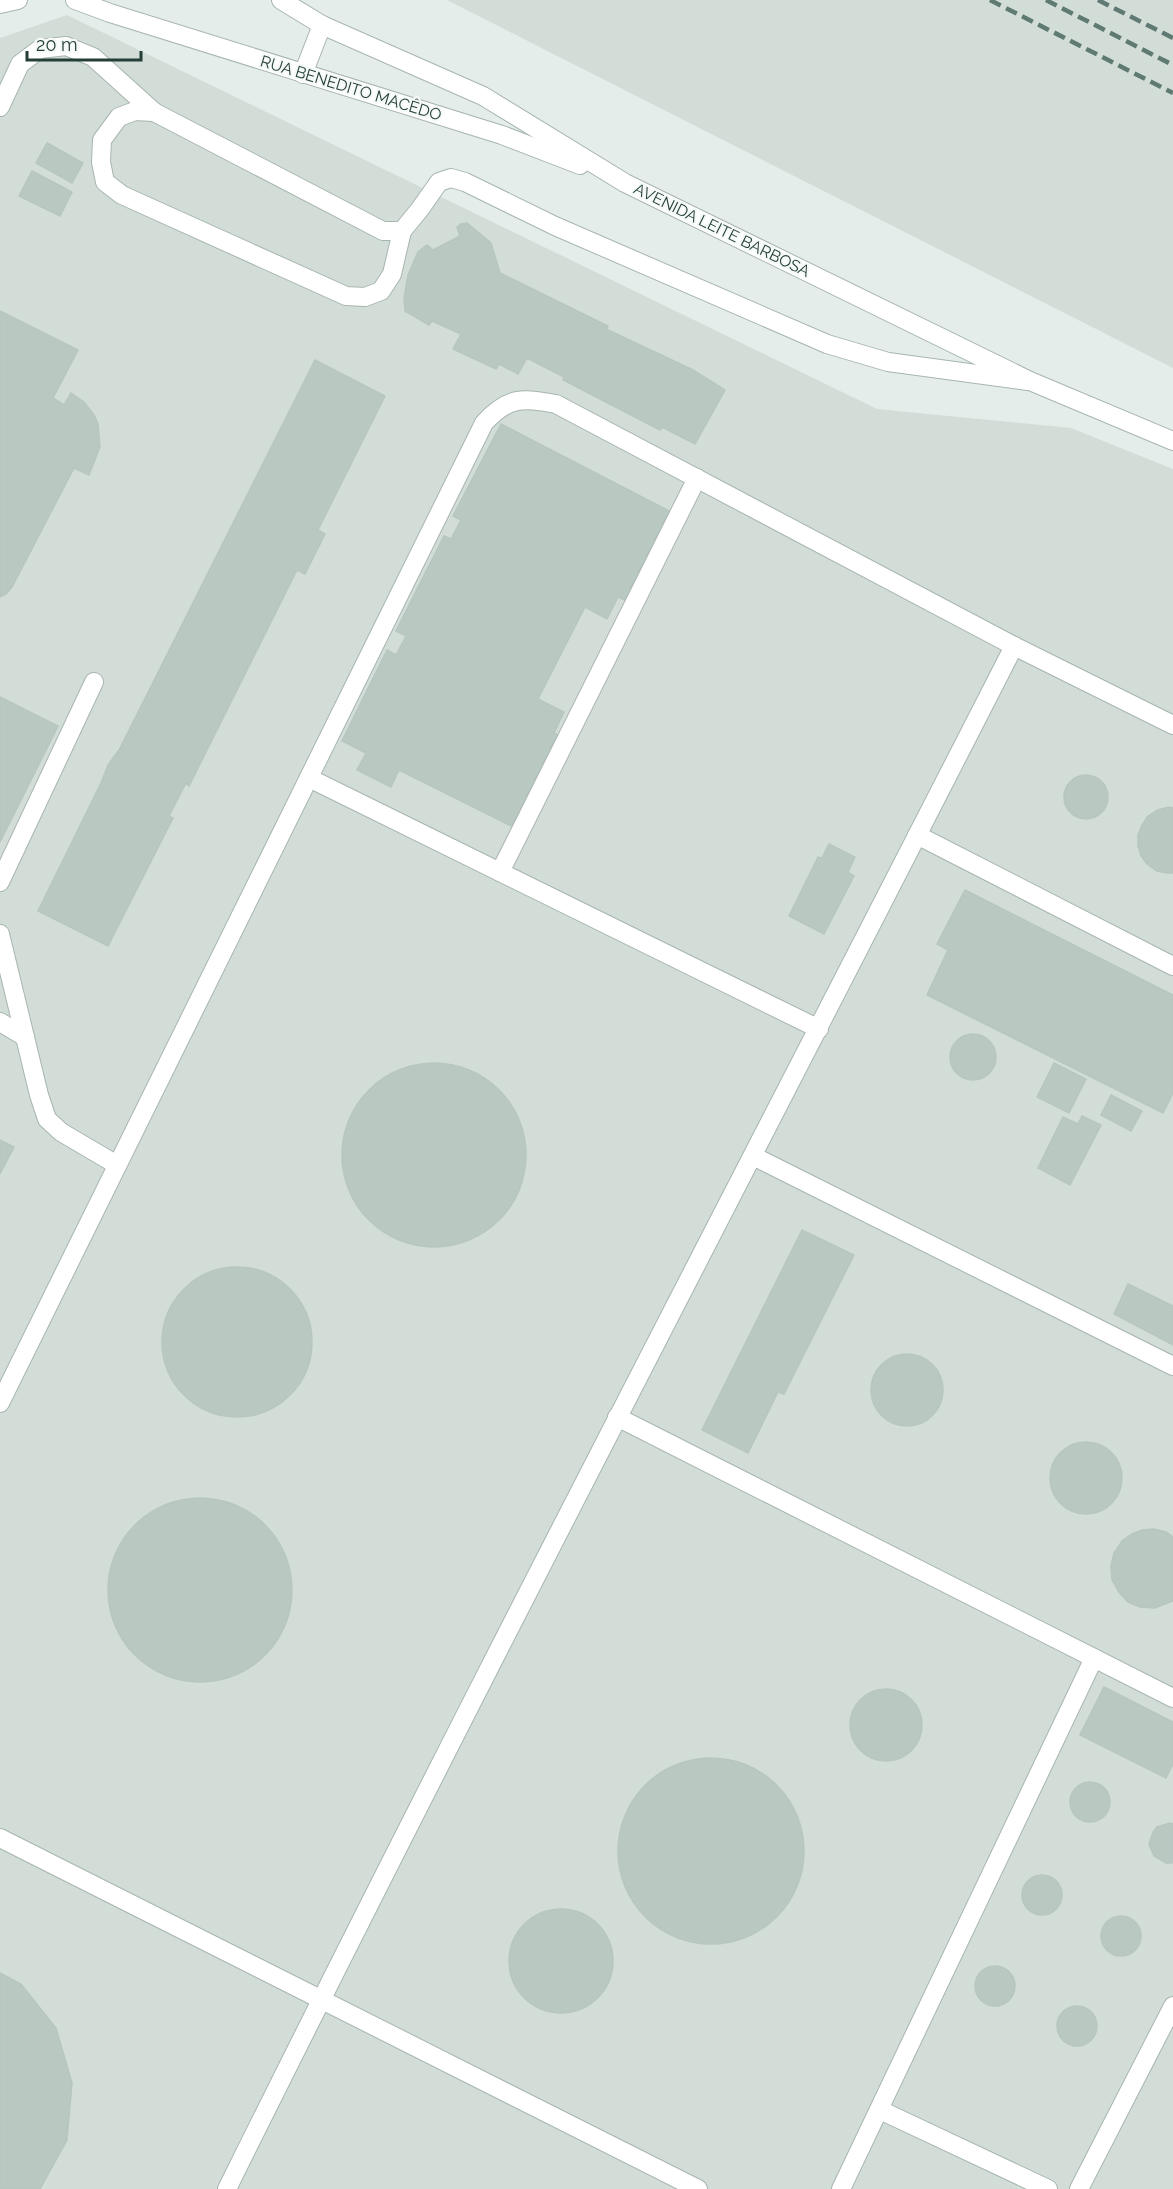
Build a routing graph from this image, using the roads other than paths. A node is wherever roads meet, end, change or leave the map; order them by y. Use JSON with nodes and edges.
{"nodes":[{"id":1,"x":18,"y":0,"type":"edge"},
{"id":2,"x":75,"y":0,"type":"edge"},
{"id":3,"x":281,"y":0,"type":"edge"},
{"id":4,"x":0,"y":4,"type":"edge"},
{"id":5,"x":322,"y":24,"type":"junction"},
{"id":6,"x":303,"y":74,"type":"junction"},
{"id":7,"x":0,"y":108,"type":"edge"},
{"id":8,"x":154,"y":112,"type":"junction"},
{"id":9,"x":625,"y":183,"type":"junction"},
{"id":10,"x":402,"y":231,"type":"junction"},
{"id":11,"x":1030,"y":381,"type":"junction"},
{"id":12,"x":1173,"y":441,"type":"edge"},
{"id":13,"x":697,"y":478,"type":"junction"},
{"id":14,"x":1014,"y":646,"type":"junction"},
{"id":15,"x":94,"y":682,"type":"dead end"},
{"id":16,"x":1173,"y":725,"type":"edge"},
{"id":17,"x":309,"y":778,"type":"junction"},
{"id":18,"x":917,"y":835,"type":"junction"},
{"id":19,"x":500,"y":872,"type":"junction"},
{"id":20,"x":0,"y":882,"type":"edge"},
{"id":21,"x":0,"y":934,"type":"edge"},
{"id":22,"x":1173,"y":966,"type":"edge"},
{"id":23,"x":0,"y":1022,"type":"edge"},
{"id":24,"x":819,"y":1029,"type":"junction"},
{"id":25,"x":25,"y":1037,"type":"junction"},
{"id":26,"x":753,"y":1156,"type":"junction"},
{"id":27,"x":117,"y":1165,"type":"junction"},
{"id":28,"x":1173,"y":1366,"type":"edge"},
{"id":29,"x":0,"y":1402,"type":"edge"},
{"id":30,"x":617,"y":1417,"type":"junction"},
{"id":31,"x":1094,"y":1658,"type":"junction"},
{"id":32,"x":1173,"y":1698,"type":"edge"},
{"id":33,"x":0,"y":1838,"type":"edge"},
{"id":34,"x":320,"y":2000,"type":"junction"},
{"id":35,"x":1173,"y":2006,"type":"edge"},
{"id":36,"x":880,"y":2110,"type":"junction"},
{"id":37,"x":227,"y":2189,"type":"edge"},
{"id":38,"x":698,"y":2189,"type":"edge"},
{"id":39,"x":841,"y":2189,"type":"edge"},
{"id":40,"x":1048,"y":2189,"type":"edge"},
{"id":41,"x":1079,"y":2189,"type":"edge"}],
"edges":[{"from":1,"to":4,"type":"street"},
{"from":2,"to":6,"type":"street","name":"RUA BENEDITO MACÊDO"},
{"from":3,"to":5,"type":"street","name":"AVENIDA LEITE BARBOSA"},
{"from":5,"to":6,"type":"street"},
{"from":5,"to":9,"type":"street","name":"AVENIDA LEITE BARBOSA"},
{"from":6,"to":9,"type":"street","name":"RUA BENEDITO MACÊDO"},
{"from":7,"to":8,"type":"street"},
{"from":8,"to":10,"type":"street"},
{"from":8,"to":10,"type":"street"},
{"from":9,"to":11,"type":"street","name":"AVENIDA LEITE BARBOSA"},
{"from":10,"to":11,"type":"street"},
{"from":11,"to":12,"type":"street","name":"AVENIDA LEITE BARBOSA"},
{"from":13,"to":14,"type":"street"},
{"from":13,"to":17,"type":"street"},
{"from":13,"to":19,"type":"street"},
{"from":14,"to":16,"type":"street"},
{"from":14,"to":18,"type":"street"},
{"from":15,"to":20,"type":"street"},
{"from":17,"to":19,"type":"street"},
{"from":17,"to":27,"type":"street"},
{"from":18,"to":22,"type":"street"},
{"from":18,"to":24,"type":"street"},
{"from":19,"to":24,"type":"street"},
{"from":21,"to":25,"type":"street"},
{"from":23,"to":25,"type":"street"},
{"from":24,"to":26,"type":"street"},
{"from":25,"to":27,"type":"street"},
{"from":26,"to":28,"type":"street"},
{"from":26,"to":30,"type":"street"},
{"from":27,"to":29,"type":"street"},
{"from":30,"to":31,"type":"street"},
{"from":30,"to":34,"type":"street"},
{"from":31,"to":32,"type":"street"},
{"from":31,"to":36,"type":"street"},
{"from":33,"to":34,"type":"street"},
{"from":34,"to":37,"type":"street"},
{"from":34,"to":38,"type":"street"},
{"from":35,"to":41,"type":"street"},
{"from":36,"to":39,"type":"street"},
{"from":36,"to":40,"type":"street"}]}
